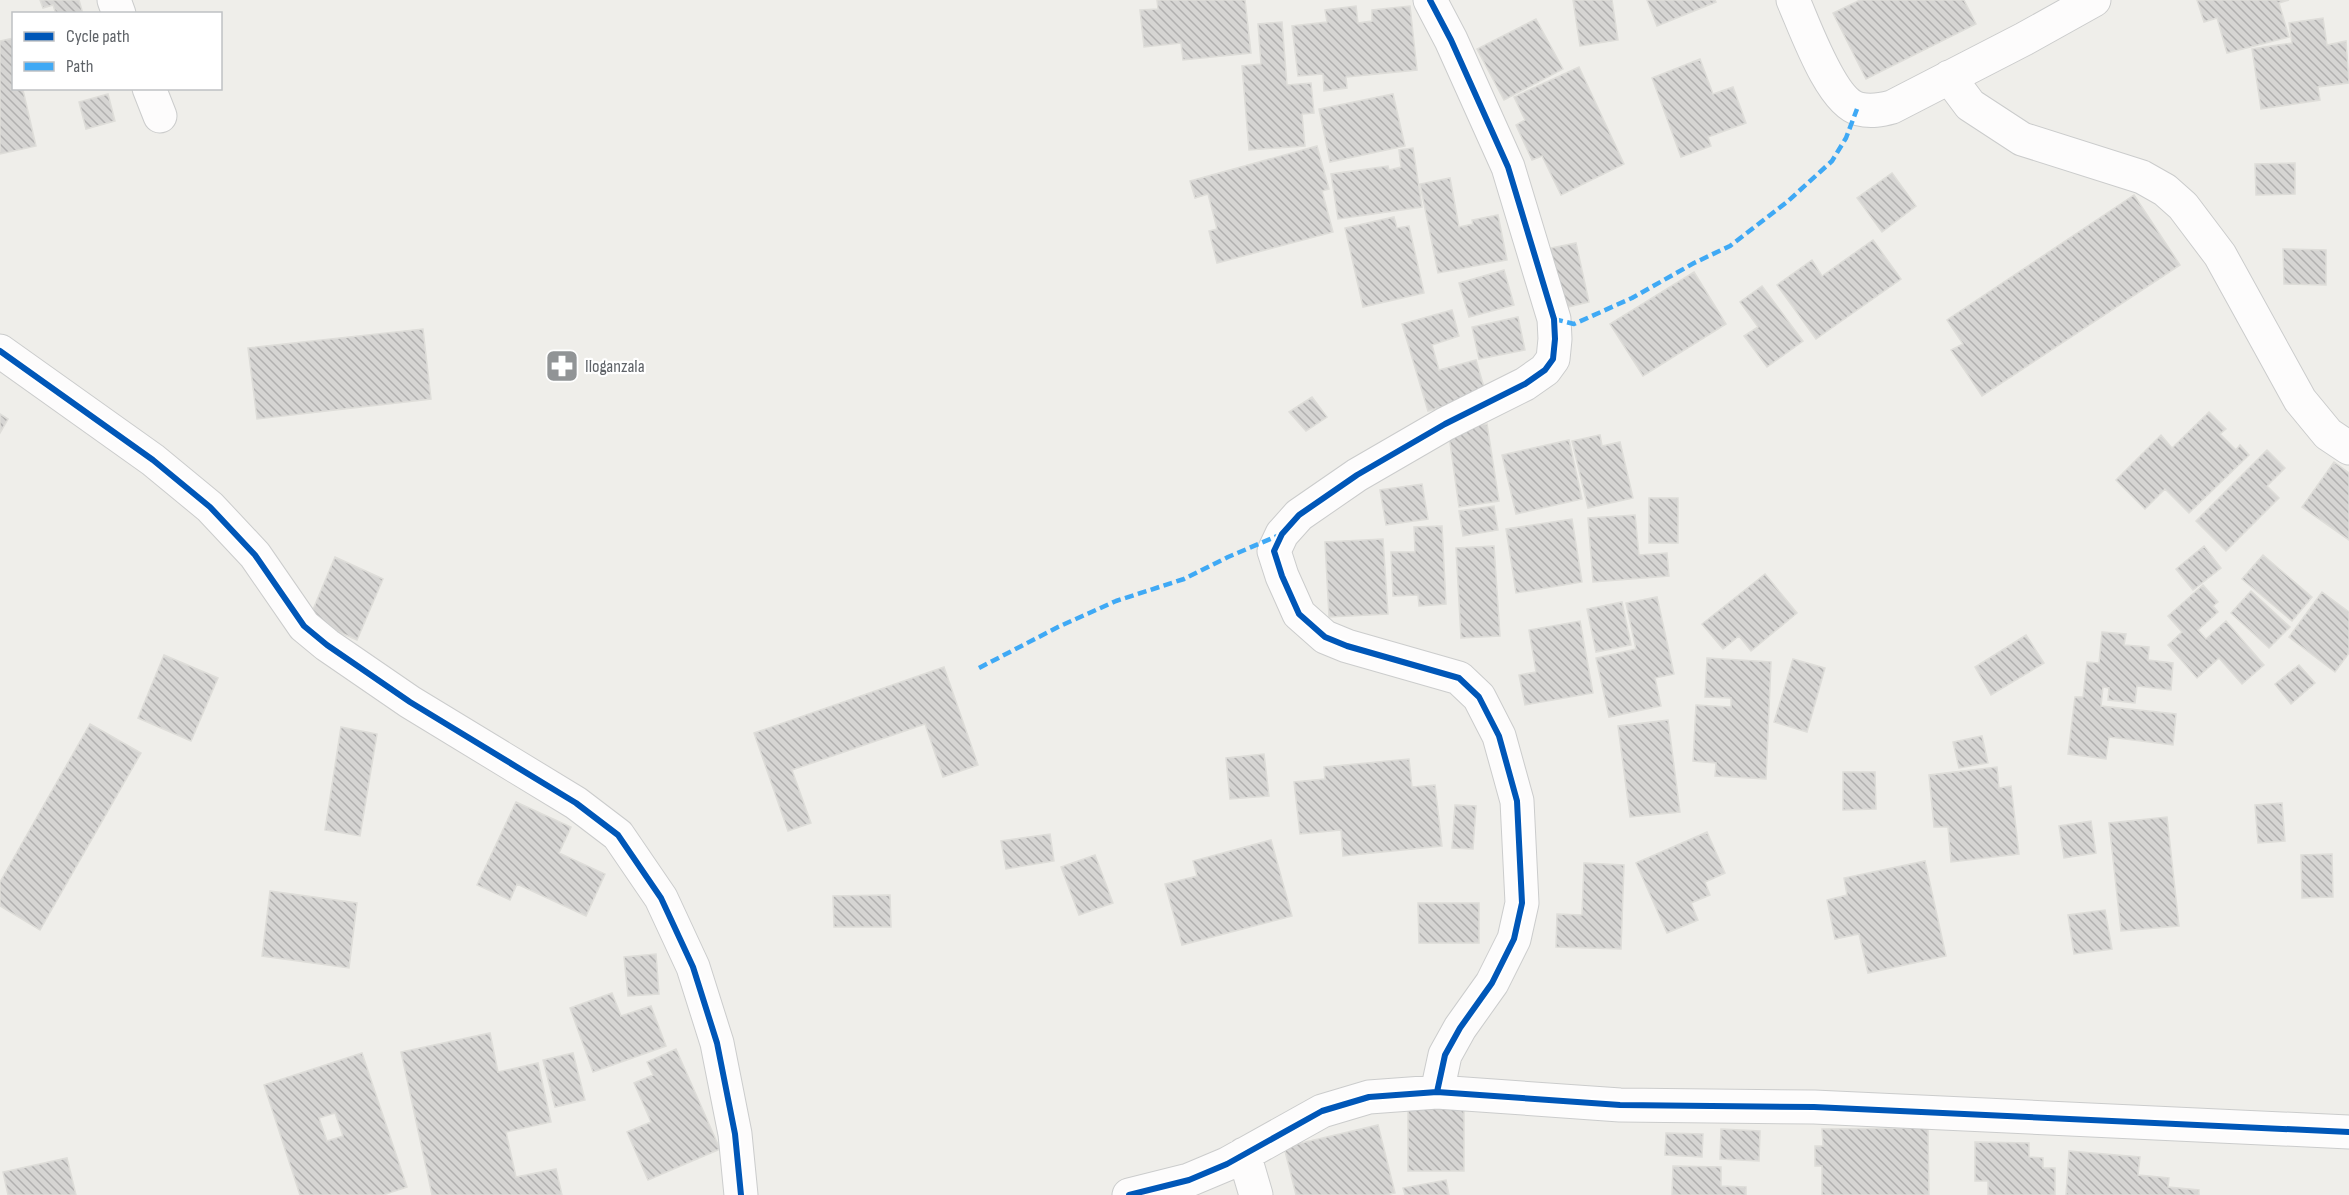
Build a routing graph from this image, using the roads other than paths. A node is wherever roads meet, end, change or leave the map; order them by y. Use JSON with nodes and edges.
{"nodes":[{"id":1,"x":1430,"y":0,"type":"edge"},
{"id":2,"x":1793,"y":0,"type":"edge"},
{"id":3,"x":2094,"y":0,"type":"edge"},
{"id":4,"x":1949,"y":77,"type":"junction"},
{"id":5,"x":0,"y":351,"type":"edge"},
{"id":6,"x":2349,"y":448,"type":"edge"},
{"id":7,"x":1437,"y":1092,"type":"junction"},
{"id":8,"x":2349,"y":1132,"type":"edge"},
{"id":9,"x":1244,"y":1154,"type":"junction"},
{"id":10,"x":741,"y":1195,"type":"edge"},
{"id":11,"x":1129,"y":1195,"type":"edge"},
{"id":12,"x":1256,"y":1195,"type":"edge"}],
"edges":[{"from":1,"to":7,"type":"street"},
{"from":2,"to":4,"type":"street"},
{"from":3,"to":4,"type":"street"},
{"from":4,"to":6,"type":"street"},
{"from":5,"to":10,"type":"street"},
{"from":7,"to":8,"type":"street"},
{"from":7,"to":9,"type":"street"},
{"from":9,"to":11,"type":"street"},
{"from":9,"to":12,"type":"street"}]}
